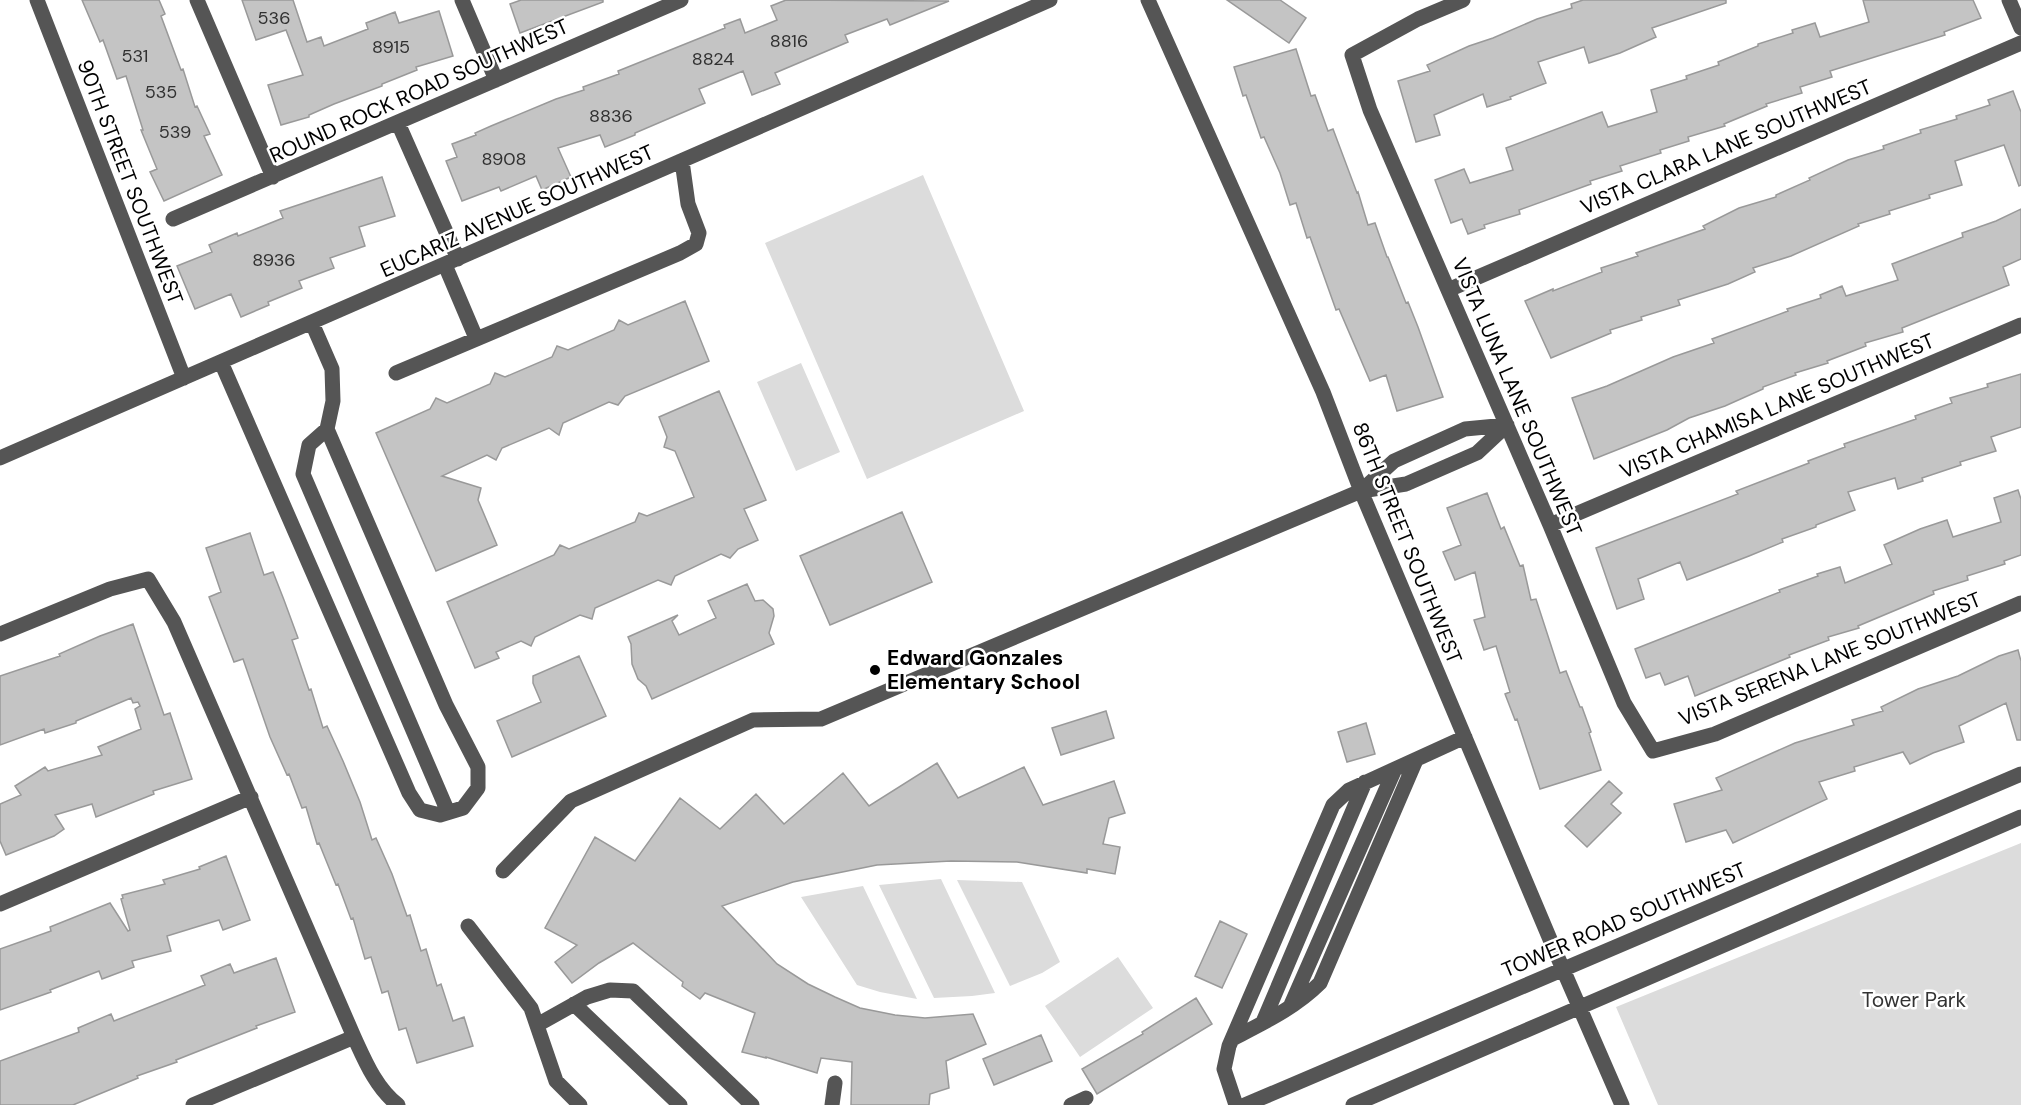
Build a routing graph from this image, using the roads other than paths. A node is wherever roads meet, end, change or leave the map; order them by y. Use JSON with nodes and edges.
{"nodes":[{"id":1,"x":37,"y":0,"type":"edge"},
{"id":2,"x":197,"y":0,"type":"edge"},
{"id":3,"x":462,"y":0,"type":"edge"},
{"id":4,"x":681,"y":0,"type":"edge"},
{"id":5,"x":1050,"y":0,"type":"edge"},
{"id":6,"x":1149,"y":0,"type":"edge"},
{"id":7,"x":1463,"y":0,"type":"edge"},
{"id":8,"x":2009,"y":0,"type":"edge"},
{"id":9,"x":2021,"y":28,"type":"edge"},
{"id":10,"x":2021,"y":43,"type":"edge"},
{"id":11,"x":496,"y":80,"type":"junction"},
{"id":12,"x":398,"y":123,"type":"junction"},
{"id":13,"x":682,"y":161,"type":"junction"},
{"id":14,"x":273,"y":177,"type":"junction"},
{"id":15,"x":173,"y":219,"type":"dead end"},
{"id":16,"x":451,"y":262,"type":"junction"},
{"id":17,"x":1448,"y":290,"type":"junction"},
{"id":18,"x":312,"y":322,"type":"junction"},
{"id":19,"x":2021,"y":325,"type":"edge"},
{"id":20,"x":476,"y":338,"type":"junction"},
{"id":21,"x":221,"y":362,"type":"junction"},
{"id":22,"x":396,"y":373,"type":"dead end"},
{"id":23,"x":184,"y":378,"type":"junction"},
{"id":24,"x":1507,"y":425,"type":"junction"},
{"id":25,"x":327,"y":429,"type":"junction"},
{"id":26,"x":0,"y":458,"type":"edge"},
{"id":27,"x":1361,"y":491,"type":"junction"},
{"id":28,"x":1550,"y":525,"type":"junction"},
{"id":29,"x":2021,"y":603,"type":"edge"},
{"id":30,"x":0,"y":634,"type":"edge"},
{"id":31,"x":1465,"y":737,"type":"junction"},
{"id":32,"x":1653,"y":752,"type":"joint"},
{"id":33,"x":1416,"y":760,"type":"junction"},
{"id":34,"x":1395,"y":769,"type":"junction"},
{"id":35,"x":2021,"y":774,"type":"edge"},
{"id":36,"x":1365,"y":782,"type":"junction"},
{"id":37,"x":251,"y":797,"type":"junction"},
{"id":38,"x":448,"y":812,"type":"junction"},
{"id":39,"x":2021,"y":817,"type":"edge"},
{"id":40,"x":503,"y":871,"type":"dead end"},
{"id":41,"x":0,"y":904,"type":"edge"},
{"id":42,"x":468,"y":926,"type":"dead end"},
{"id":43,"x":1563,"y":969,"type":"junction"},
{"id":44,"x":574,"y":1004,"type":"junction"},
{"id":45,"x":1290,"y":1007,"type":"junction"},
{"id":46,"x":1580,"y":1007,"type":"junction"},
{"id":47,"x":1263,"y":1022,"type":"junction"},
{"id":48,"x":537,"y":1025,"type":"junction"},
{"id":49,"x":354,"y":1037,"type":"junction"},
{"id":50,"x":1232,"y":1039,"type":"junction"},
{"id":51,"x":835,"y":1083,"type":"dead end"},
{"id":52,"x":1086,"y":1098,"type":"dead end"},
{"id":53,"x":193,"y":1105,"type":"edge"},
{"id":54,"x":398,"y":1105,"type":"edge"},
{"id":55,"x":580,"y":1105,"type":"edge"},
{"id":56,"x":680,"y":1105,"type":"edge"},
{"id":57,"x":752,"y":1105,"type":"edge"},
{"id":58,"x":832,"y":1105,"type":"edge"},
{"id":59,"x":1071,"y":1105,"type":"edge"},
{"id":60,"x":1236,"y":1105,"type":"edge"},
{"id":61,"x":1245,"y":1105,"type":"edge"},
{"id":62,"x":1353,"y":1105,"type":"edge"},
{"id":63,"x":1622,"y":1105,"type":"edge"}],
"edges":[{"from":1,"to":23,"type":"street","name":"90TH STREET SOUTHWEST"},
{"from":2,"to":14,"type":"street"},
{"from":3,"to":11,"type":"street"},
{"from":4,"to":11,"type":"street","name":"ROUND ROCK ROAD SOUTHWEST"},
{"from":5,"to":13,"type":"street","name":"EUCARIZ AVENUE SOUTHWEST"},
{"from":6,"to":27,"type":"street","name":"86TH STREET SOUTHWEST"},
{"from":7,"to":17,"type":"street","name":"VISTA LUNA LANE SOUTHWEST"},
{"from":8,"to":9,"type":"street"},
{"from":10,"to":17,"type":"street","name":"VISTA CLARA LANE SOUTHWEST"},
{"from":11,"to":12,"type":"street","name":"ROUND ROCK ROAD SOUTHWEST"},
{"from":12,"to":14,"type":"street","name":"ROUND ROCK ROAD SOUTHWEST"},
{"from":12,"to":16,"type":"street"},
{"from":13,"to":16,"type":"street","name":"EUCARIZ AVENUE SOUTHWEST"},
{"from":13,"to":20,"type":"street"},
{"from":14,"to":15,"type":"street","name":"ROUND ROCK ROAD SOUTHWEST"},
{"from":16,"to":18,"type":"street","name":"EUCARIZ AVENUE SOUTHWEST"},
{"from":16,"to":20,"type":"street"},
{"from":17,"to":24,"type":"street","name":"VISTA LUNA LANE SOUTHWEST"},
{"from":18,"to":21,"type":"street","name":"EUCARIZ AVENUE SOUTHWEST"},
{"from":18,"to":25,"type":"street"},
{"from":19,"to":28,"type":"street","name":"VISTA CHAMISA LANE SOUTHWEST"},
{"from":20,"to":22,"type":"street"},
{"from":21,"to":23,"type":"street","name":"EUCARIZ AVENUE SOUTHWEST"},
{"from":21,"to":38,"type":"street"},
{"from":23,"to":26,"type":"street","name":"EUCARIZ AVENUE SOUTHWEST"},
{"from":24,"to":27,"type":"street"},
{"from":24,"to":27,"type":"street"},
{"from":24,"to":28,"type":"street","name":"VISTA LUNA LANE SOUTHWEST"},
{"from":25,"to":38,"type":"street"},
{"from":25,"to":38,"type":"street"},
{"from":27,"to":31,"type":"street","name":"86TH STREET SOUTHWEST"},
{"from":27,"to":40,"type":"street"},
{"from":28,"to":32,"type":"street","name":"VISTA LUNA LANE SOUTHWEST"},
{"from":29,"to":32,"type":"street","name":"VISTA SERENA LANE SOUTHWEST"},
{"from":30,"to":37,"type":"street"},
{"from":31,"to":33,"type":"street"},
{"from":31,"to":43,"type":"street","name":"86TH STREET SOUTHWEST"},
{"from":33,"to":34,"type":"street"},
{"from":33,"to":45,"type":"street"},
{"from":34,"to":36,"type":"street"},
{"from":34,"to":45,"type":"street"},
{"from":35,"to":43,"type":"street","name":"TOWER ROAD SOUTHWEST"},
{"from":36,"to":47,"type":"street"},
{"from":36,"to":50,"type":"street"},
{"from":37,"to":41,"type":"street"},
{"from":37,"to":49,"type":"street"},
{"from":39,"to":46,"type":"street"},
{"from":42,"to":48,"type":"street"},
{"from":43,"to":46,"type":"street","name":"86TH STREET SOUTHWEST"},
{"from":43,"to":61,"type":"street","name":"TOWER ROAD SOUTHWEST"},
{"from":44,"to":48,"type":"street"},
{"from":44,"to":56,"type":"street"},
{"from":44,"to":57,"type":"street"},
{"from":45,"to":47,"type":"street"},
{"from":46,"to":62,"type":"street"},
{"from":46,"to":63,"type":"street","name":"86TH STREET SOUTHWEST"},
{"from":47,"to":50,"type":"street"},
{"from":48,"to":55,"type":"street"},
{"from":49,"to":53,"type":"street"},
{"from":49,"to":54,"type":"street"},
{"from":50,"to":60,"type":"street"},
{"from":51,"to":58,"type":"street"},
{"from":52,"to":59,"type":"street"}]}
